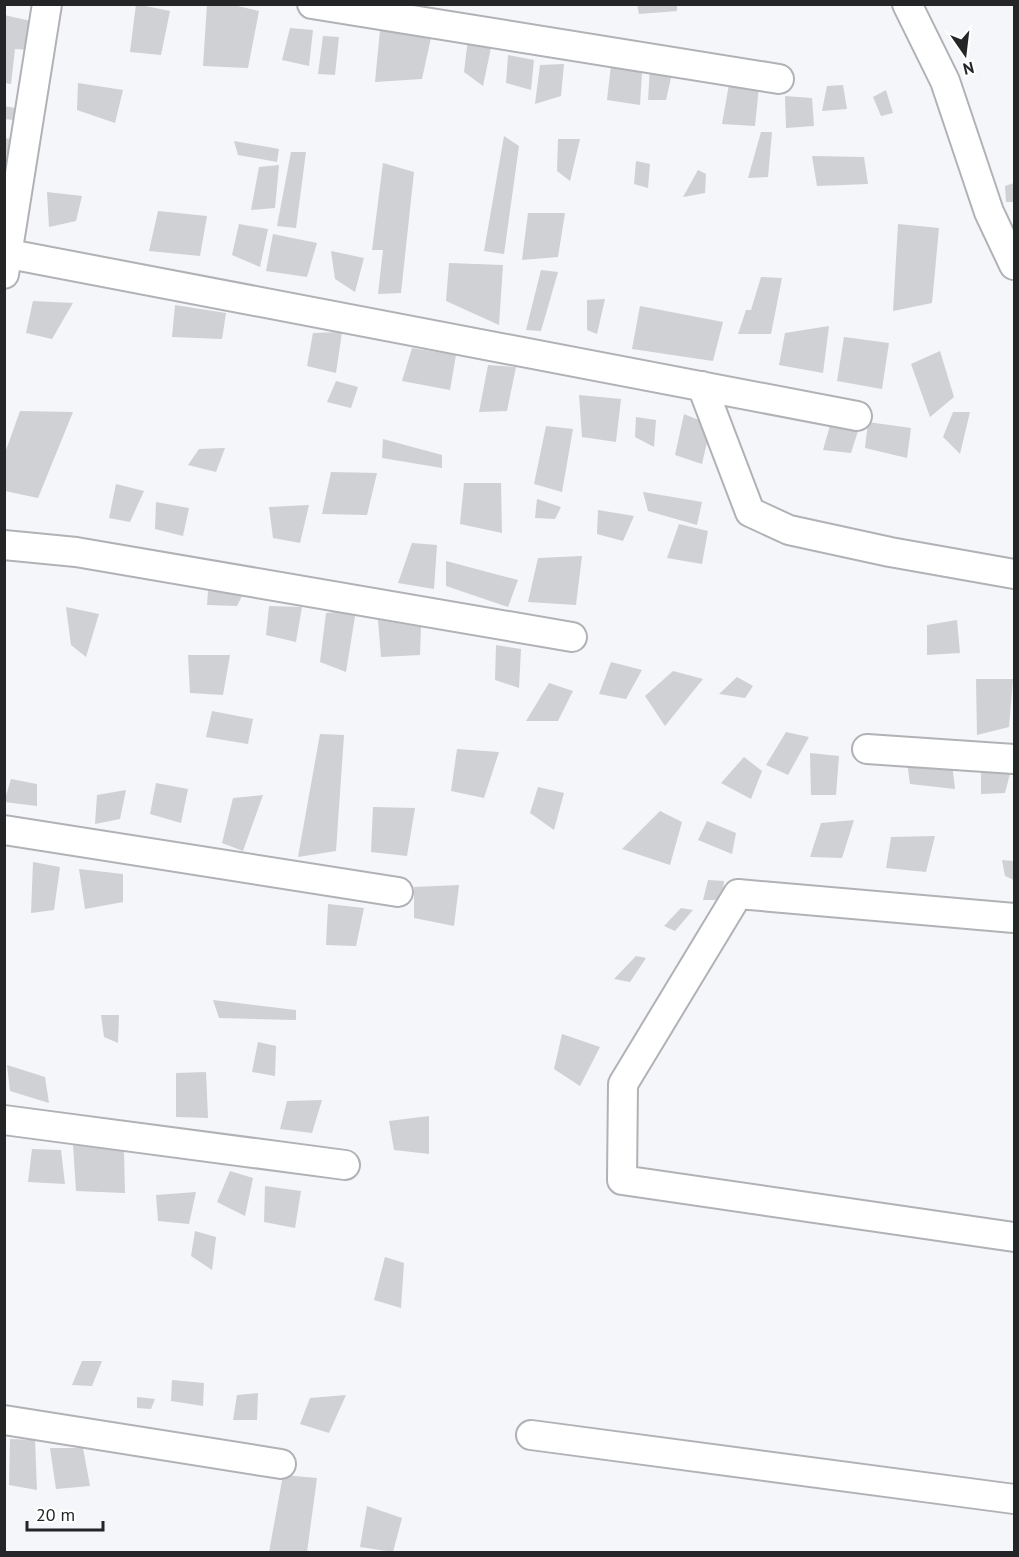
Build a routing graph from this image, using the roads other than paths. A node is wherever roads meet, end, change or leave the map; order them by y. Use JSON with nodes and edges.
{"nodes":[{"id":1,"x":47,"y":4,"type":"edge"},
{"id":2,"x":312,"y":4,"type":"edge"},
{"id":3,"x":907,"y":4,"type":"edge"},
{"id":4,"x":779,"y":79,"type":"dead end"},
{"id":5,"x":6,"y":260,"type":"edge"},
{"id":6,"x":1014,"y":265,"type":"edge"},
{"id":7,"x":702,"y":386,"type":"junction"},
{"id":8,"x":857,"y":416,"type":"dead end"},
{"id":9,"x":4,"y":545,"type":"edge"},
{"id":10,"x":1014,"y":574,"type":"edge"},
{"id":11,"x":572,"y":637,"type":"dead end"},
{"id":12,"x":867,"y":749,"type":"dead end"},
{"id":13,"x":1014,"y":759,"type":"edge"},
{"id":14,"x":4,"y":830,"type":"edge"},
{"id":15,"x":398,"y":892,"type":"dead end"},
{"id":16,"x":1014,"y":918,"type":"edge"},
{"id":17,"x":4,"y":1120,"type":"edge"},
{"id":18,"x":345,"y":1165,"type":"dead end"},
{"id":19,"x":1014,"y":1237,"type":"edge"},
{"id":20,"x":4,"y":1420,"type":"edge"},
{"id":21,"x":531,"y":1435,"type":"dead end"},
{"id":22,"x":281,"y":1464,"type":"dead end"},
{"id":23,"x":1014,"y":1499,"type":"edge"}],
"edges":[{"from":1,"to":5,"type":"street"},
{"from":2,"to":4,"type":"street"},
{"from":3,"to":6,"type":"street"},
{"from":5,"to":7,"type":"street"},
{"from":7,"to":8,"type":"street"},
{"from":7,"to":10,"type":"street"},
{"from":9,"to":11,"type":"street"},
{"from":12,"to":13,"type":"street"},
{"from":14,"to":15,"type":"street"},
{"from":16,"to":19,"type":"street"},
{"from":17,"to":18,"type":"street"},
{"from":20,"to":22,"type":"street"},
{"from":21,"to":23,"type":"street"}]}
